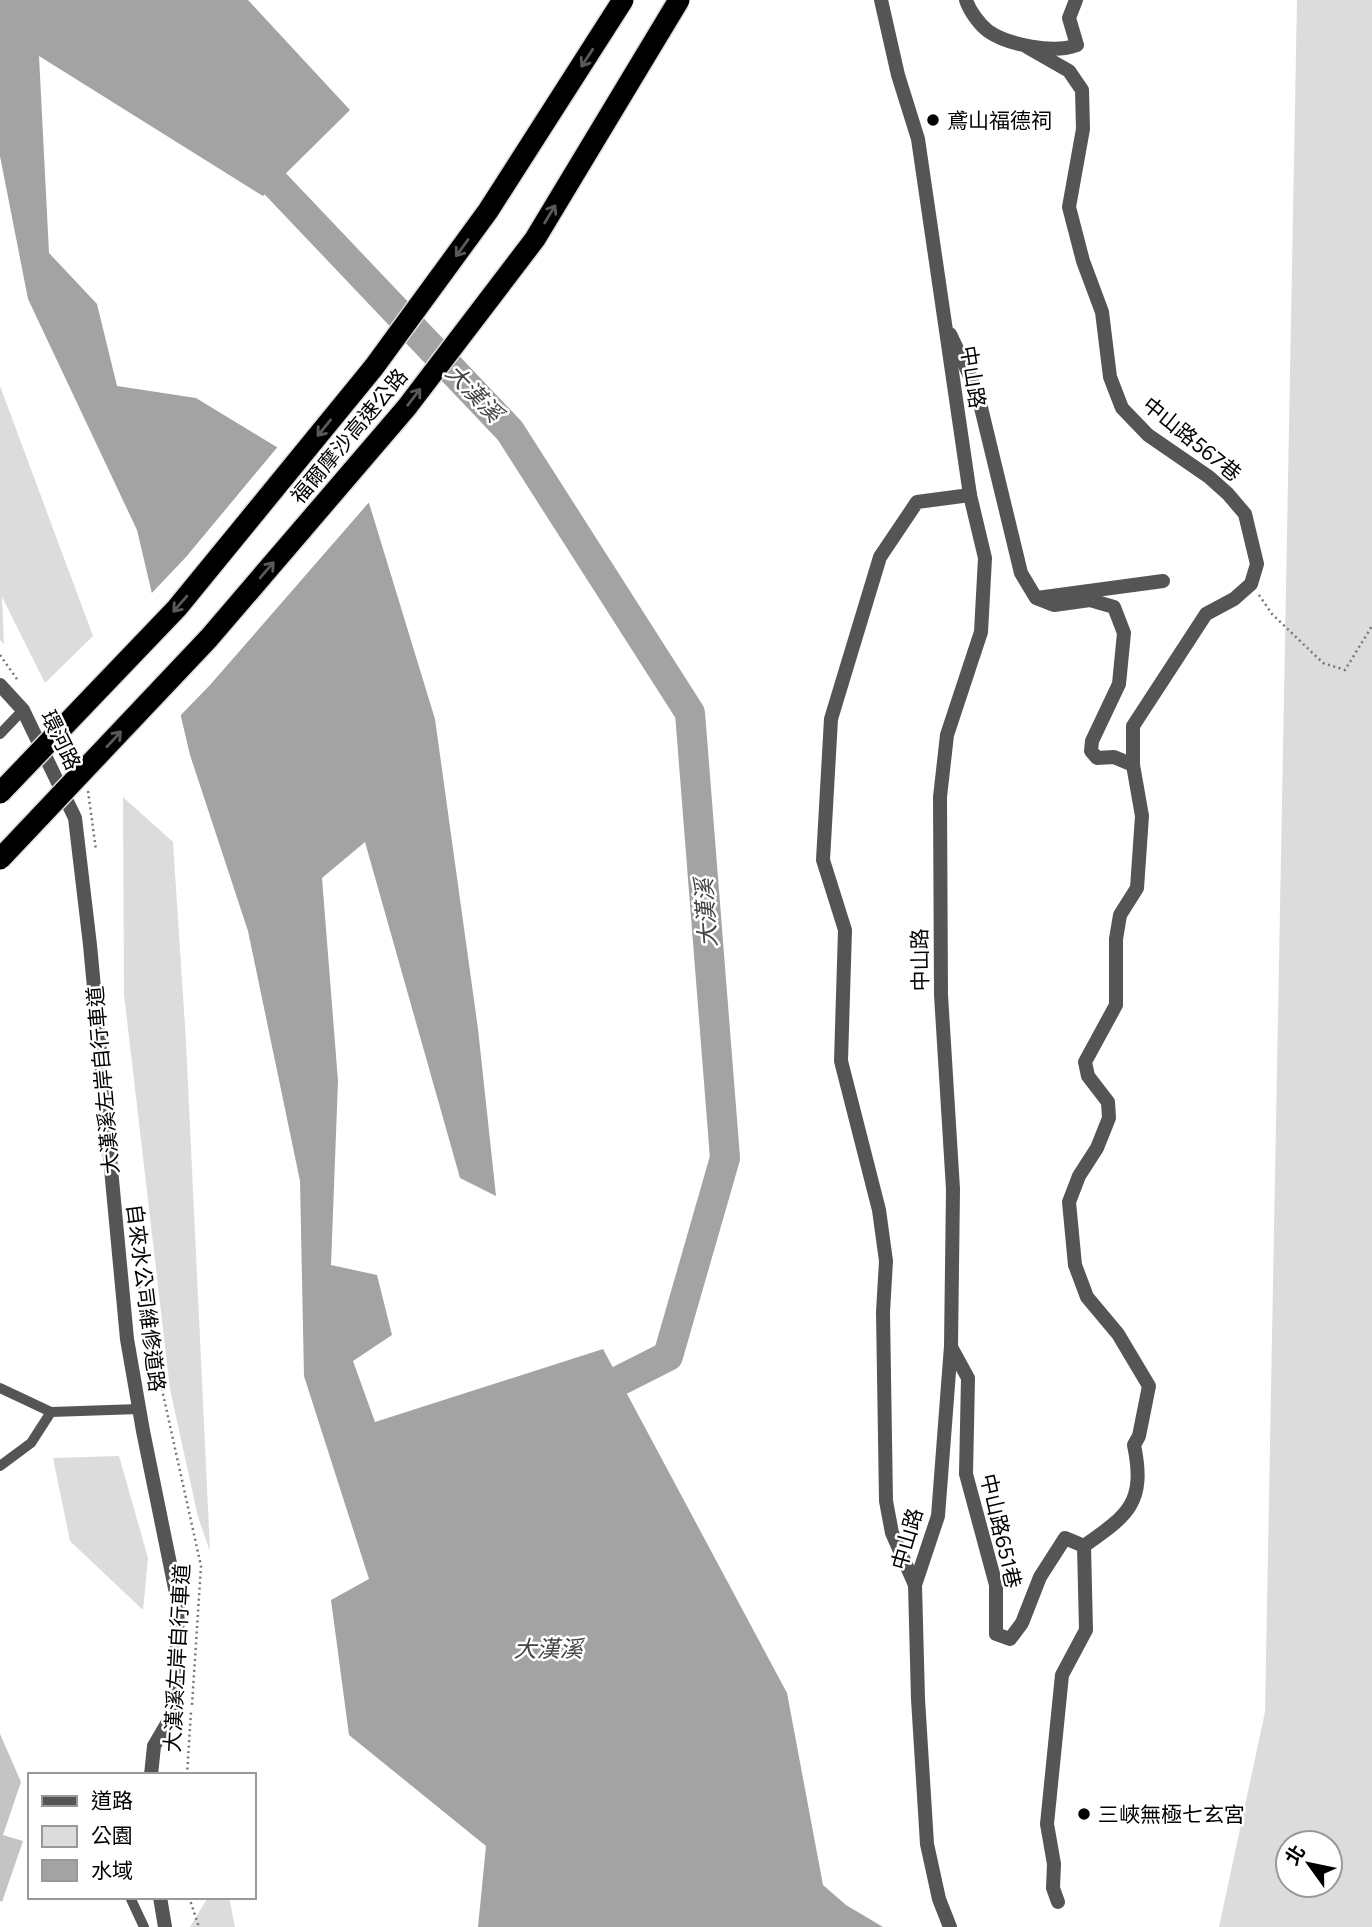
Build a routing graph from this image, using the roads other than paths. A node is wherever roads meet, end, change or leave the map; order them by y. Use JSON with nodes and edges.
{"nodes":[{"id":1,"x":624,"y":0,"type":"edge"},
{"id":2,"x":679,"y":0,"type":"edge"},
{"id":3,"x":881,"y":0,"type":"edge"},
{"id":4,"x":966,"y":0,"type":"edge"},
{"id":5,"x":1076,"y":0,"type":"edge"},
{"id":6,"x":1027,"y":47,"type":"junction"},
{"id":7,"x":943,"y":320,"type":"junction"},
{"id":8,"x":970,"y":495,"type":"junction"},
{"id":9,"x":1163,"y":581,"type":"dead end"},
{"id":10,"x":1036,"y":598,"type":"junction"},
{"id":11,"x":0,"y":685,"type":"edge"},
{"id":12,"x":23,"y":710,"type":"junction"},
{"id":13,"x":0,"y":734,"type":"edge"},
{"id":14,"x":1133,"y":765,"type":"junction"},
{"id":15,"x":0,"y":793,"type":"edge"},
{"id":16,"x":75,"y":818,"type":"joint"},
{"id":17,"x":0,"y":859,"type":"edge"},
{"id":18,"x":951,"y":1346,"type":"junction"},
{"id":19,"x":0,"y":1388,"type":"edge"},
{"id":20,"x":139,"y":1409,"type":"junction"},
{"id":21,"x":51,"y":1412,"type":"junction"},
{"id":22,"x":0,"y":1466,"type":"edge"},
{"id":23,"x":1084,"y":1546,"type":"junction"},
{"id":24,"x":915,"y":1585,"type":"junction"},
{"id":25,"x":150,"y":1773,"type":"edge"},
{"id":26,"x":131,"y":1899,"type":"edge"},
{"id":27,"x":160,"y":1899,"type":"edge"},
{"id":28,"x":1058,"y":1902,"type":"dead end"},
{"id":29,"x":144,"y":1927,"type":"edge"},
{"id":30,"x":165,"y":1927,"type":"edge"},
{"id":31,"x":950,"y":1927,"type":"edge"}],
"edges":[{"from":1,"to":15,"type":"highway","name":"福爾摩沙高速公路","one_way":true,"bridge":true},
{"from":17,"to":2,"type":"highway","name":"福爾摩沙高速公路","one_way":true,"bridge":true},
{"from":3,"to":7,"type":"street","name":"中山路"},
{"from":4,"to":6,"type":"street"},
{"from":5,"to":6,"type":"street"},
{"from":6,"to":14,"type":"street","name":"中山路567巷"},
{"from":7,"to":8,"type":"street","name":"中山路"},
{"from":7,"to":10,"type":"street"},
{"from":8,"to":18,"type":"street","name":"中山路"},
{"from":8,"to":24,"type":"street"},
{"from":9,"to":10,"type":"street"},
{"from":10,"to":14,"type":"street"},
{"from":11,"to":12,"type":"street","name":"環河路"},
{"from":12,"to":13,"type":"lane"},
{"from":12,"to":16,"type":"street","name":"環河路"},
{"from":14,"to":23,"type":"street"},
{"from":16,"to":20,"type":"street","name":"自來水公司維修道路"},
{"from":18,"to":23,"type":"street","name":"中山路651巷"},
{"from":18,"to":24,"type":"street","name":"中山路"},
{"from":19,"to":21,"type":"lane"},
{"from":20,"to":21,"type":"lane"},
{"from":20,"to":25,"type":"street","name":"自來水公司維修道路"},
{"from":21,"to":22,"type":"lane"},
{"from":23,"to":28,"type":"street"},
{"from":24,"to":31,"type":"street","name":"中山路"},
{"from":26,"to":29,"type":"lane"},
{"from":27,"to":30,"type":"street"}]}
